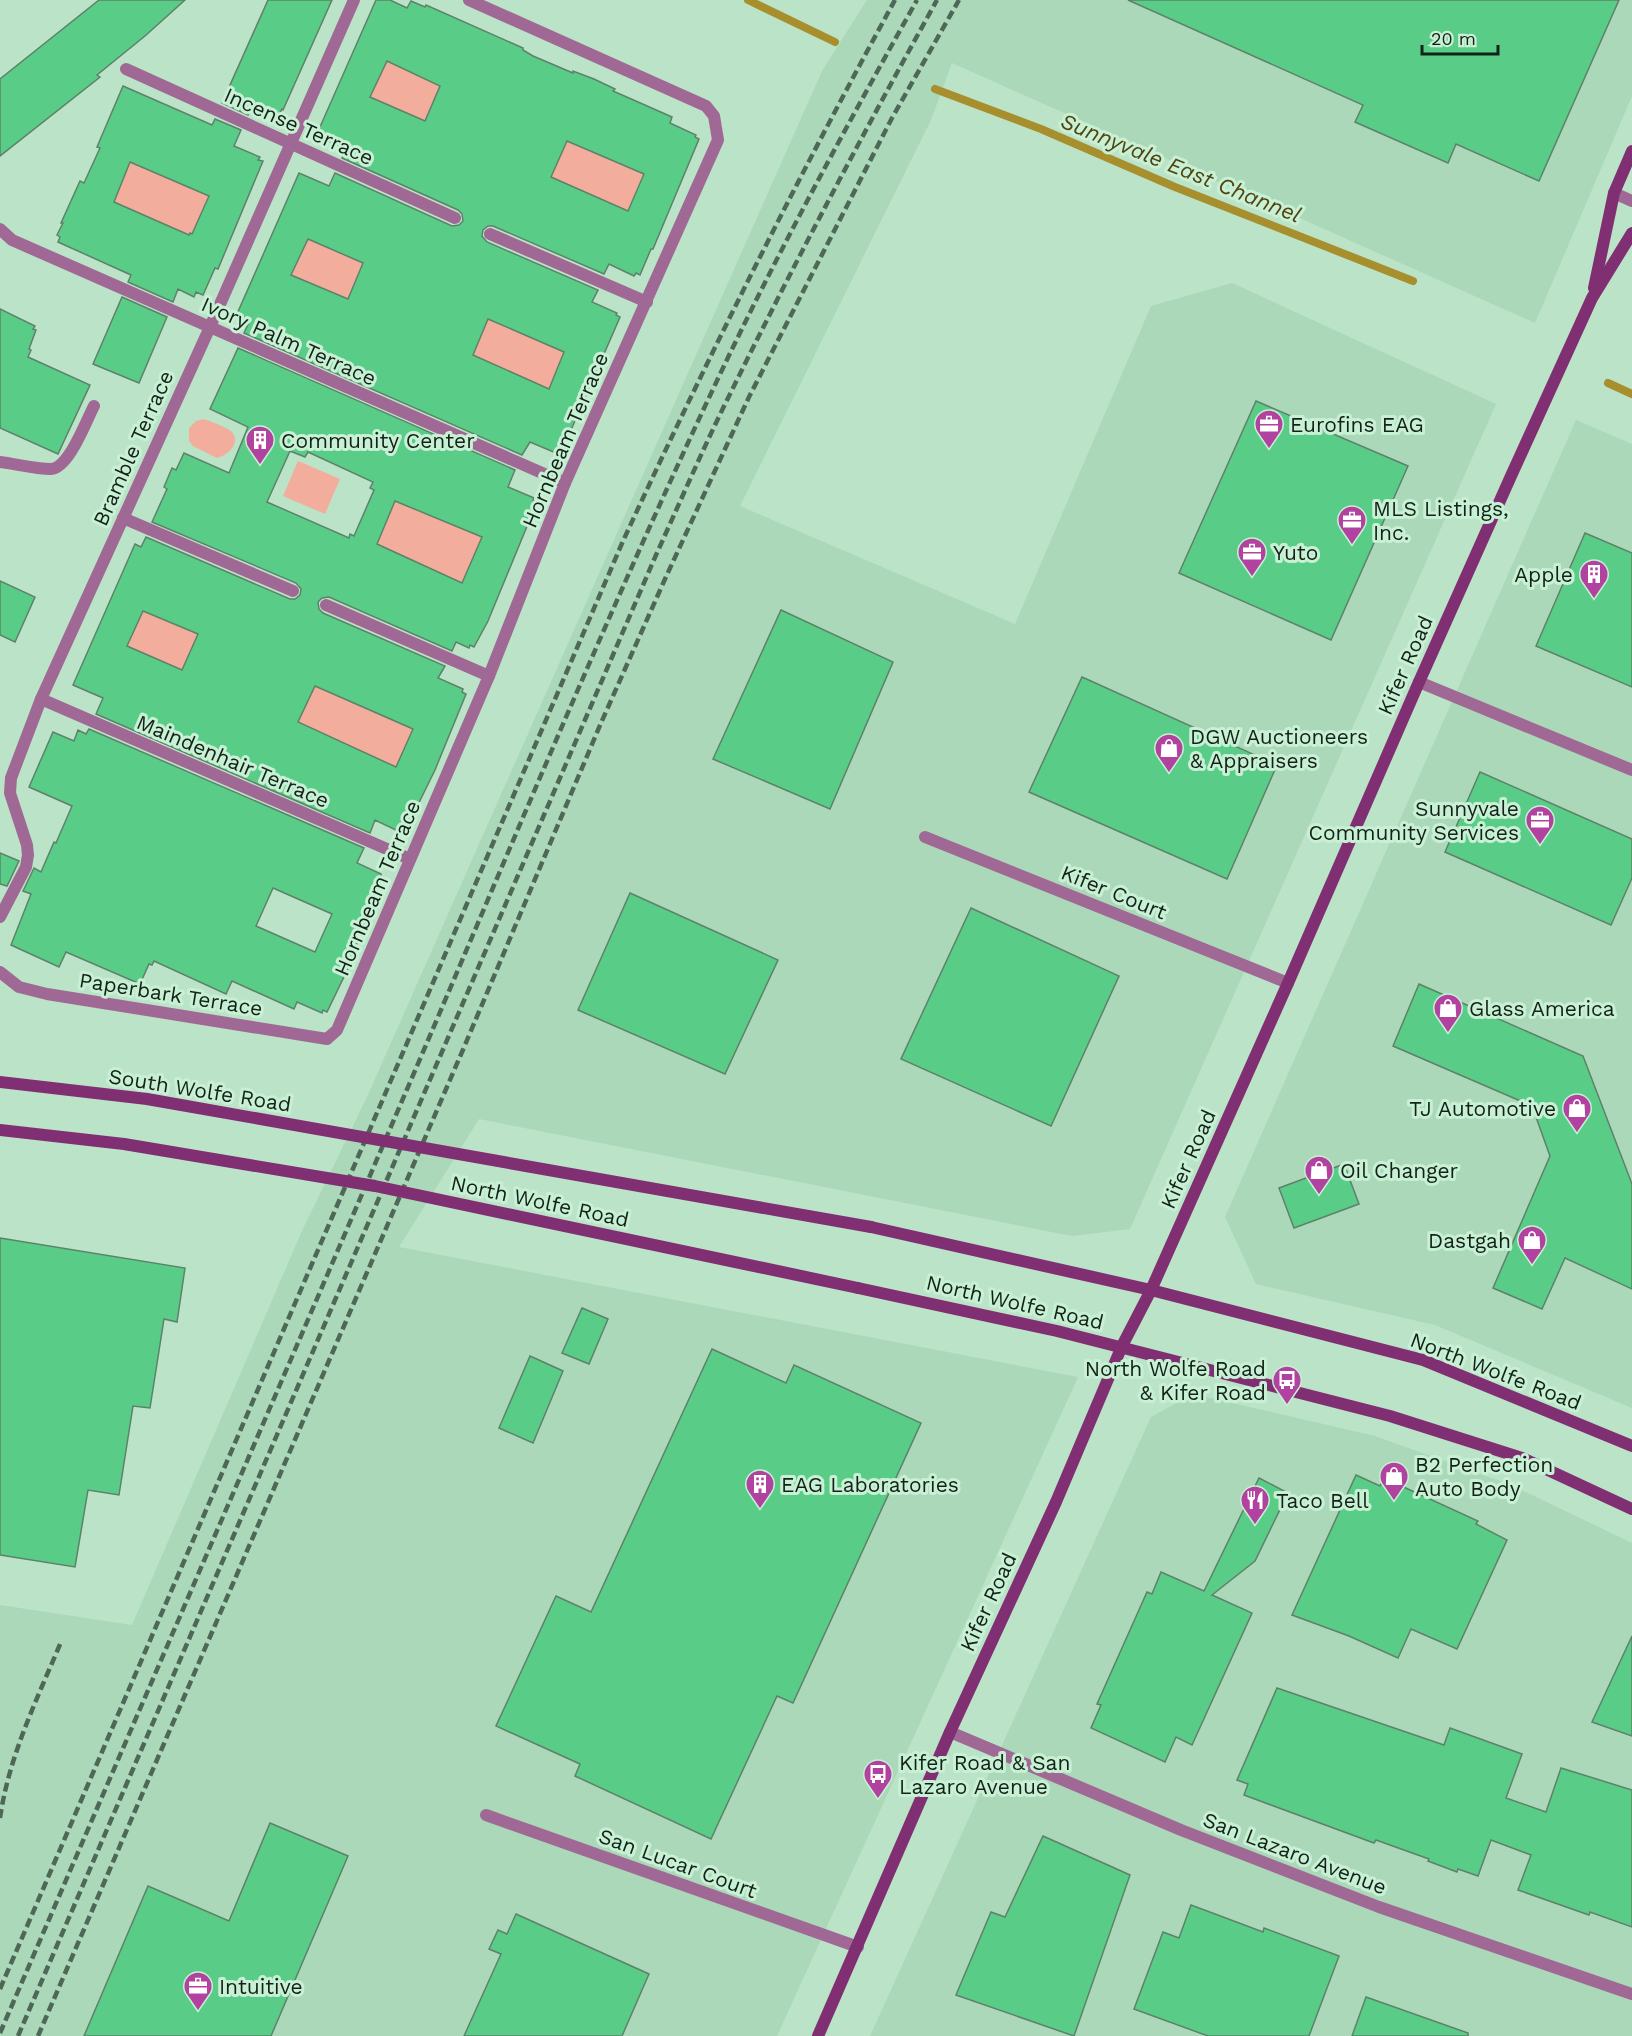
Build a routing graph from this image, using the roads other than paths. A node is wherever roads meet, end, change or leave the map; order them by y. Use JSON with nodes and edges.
{"nodes":[{"id":1,"x":354,"y":0,"type":"edge"},
{"id":2,"x":469,"y":0,"type":"edge"},
{"id":3,"x":126,"y":69,"type":"dead end"},
{"id":4,"x":291,"y":144,"type":"junction"},
{"id":5,"x":1632,"y":151,"type":"edge"},
{"id":6,"x":1614,"y":193,"type":"junction"},
{"id":7,"x":1632,"y":201,"type":"edge"},
{"id":8,"x":455,"y":218,"type":"dead end"},
{"id":9,"x":0,"y":229,"type":"edge"},
{"id":10,"x":1632,"y":233,"type":"edge"},
{"id":11,"x":490,"y":234,"type":"dead end"},
{"id":12,"x":1592,"y":298,"type":"junction"},
{"id":13,"x":647,"y":302,"type":"junction"},
{"id":14,"x":210,"y":327,"type":"junction"},
{"id":15,"x":94,"y":406,"type":"dead end"},
{"id":16,"x":0,"y":462,"type":"edge"},
{"id":17,"x":565,"y":483,"type":"junction"},
{"id":18,"x":123,"y":518,"type":"junction"},
{"id":19,"x":293,"y":591,"type":"dead end"},
{"id":20,"x":326,"y":605,"type":"dead end"},
{"id":21,"x":489,"y":676,"type":"junction"},
{"id":22,"x":1419,"y":682,"type":"junction"},
{"id":23,"x":41,"y":699,"type":"junction"},
{"id":24,"x":1632,"y":771,"type":"edge"},
{"id":25,"x":925,"y":837,"type":"dead end"},
{"id":26,"x":410,"y":858,"type":"junction"},
{"id":27,"x":0,"y":917,"type":"edge"},
{"id":28,"x":0,"y":972,"type":"edge"},
{"id":29,"x":1288,"y":983,"type":"junction"},
{"id":30,"x":337,"y":1030,"type":"joint"},
{"id":31,"x":0,"y":1082,"type":"edge"},
{"id":32,"x":0,"y":1130,"type":"edge"},
{"id":33,"x":392,"y":1143,"type":"joint"},
{"id":34,"x":1151,"y":1290,"type":"junction"},
{"id":35,"x":1122,"y":1346,"type":"junction"},
{"id":36,"x":1632,"y":1446,"type":"edge"},
{"id":37,"x":1632,"y":1509,"type":"edge"},
{"id":38,"x":950,"y":1732,"type":"junction"},
{"id":39,"x":486,"y":1815,"type":"dead end"},
{"id":40,"x":858,"y":1947,"type":"junction"},
{"id":41,"x":1632,"y":1994,"type":"edge"},
{"id":42,"x":818,"y":2036,"type":"edge"}],
"edges":[{"from":1,"to":4,"type":"street","name":"Bramble Terrace"},
{"from":2,"to":13,"type":"street","name":"Hornbeam Terrace"},
{"from":3,"to":4,"type":"street","name":"Incense Terrace"},
{"from":4,"to":8,"type":"street","name":"Incense Terrace"},
{"from":4,"to":14,"type":"street","name":"Bramble Terrace"},
{"from":5,"to":6,"type":"main road","name":"Kifer Road"},
{"from":6,"to":7,"type":"street"},
{"from":6,"to":12,"type":"main road","name":"Kifer Road"},
{"from":9,"to":14,"type":"street","name":"Ivory Palm Terrace"},
{"from":10,"to":12,"type":"main road","name":"Kifer Road"},
{"from":11,"to":13,"type":"street"},
{"from":12,"to":22,"type":"main road","name":"Kifer Road"},
{"from":13,"to":17,"type":"street","name":"Hornbeam Terrace"},
{"from":14,"to":17,"type":"street","name":"Ivory Palm Terrace"},
{"from":14,"to":18,"type":"street","name":"Bramble Terrace"},
{"from":15,"to":16,"type":"street"},
{"from":17,"to":21,"type":"street","name":"Hornbeam Terrace"},
{"from":18,"to":19,"type":"street"},
{"from":18,"to":23,"type":"street","name":"Bramble Terrace"},
{"from":20,"to":21,"type":"street"},
{"from":21,"to":26,"type":"street","name":"Hornbeam Terrace"},
{"from":22,"to":24,"type":"street"},
{"from":22,"to":29,"type":"main road","name":"Kifer Road"},
{"from":23,"to":26,"type":"street","name":"Maindenhair Terrace"},
{"from":23,"to":27,"type":"street","name":"Bramble Terrace"},
{"from":25,"to":29,"type":"street","name":"Kifer Court"},
{"from":26,"to":30,"type":"street","name":"Hornbeam Terrace"},
{"from":28,"to":30,"type":"street","name":"Paperbark Terrace"},
{"from":29,"to":34,"type":"main road","name":"Kifer Road"},
{"from":31,"to":33,"type":"main road","name":"South Wolfe Road","bridge":true},
{"from":32,"to":35,"type":"main road","name":"North Wolfe Road","bridge":true},
{"from":33,"to":34,"type":"main road","name":"North Wolfe Road","bridge":true},
{"from":34,"to":35,"type":"main road","name":"Kifer Road"},
{"from":34,"to":36,"type":"main road","name":"North Wolfe Road"},
{"from":35,"to":37,"type":"main road","name":"North Wolfe Road"},
{"from":35,"to":38,"type":"main road","name":"Kifer Road"},
{"from":38,"to":40,"type":"main road","name":"Kifer Road"},
{"from":38,"to":41,"type":"street","name":"San Lazaro Avenue"},
{"from":39,"to":40,"type":"street","name":"San Lucar Court"},
{"from":40,"to":42,"type":"main road","name":"Kifer Road"}]}
